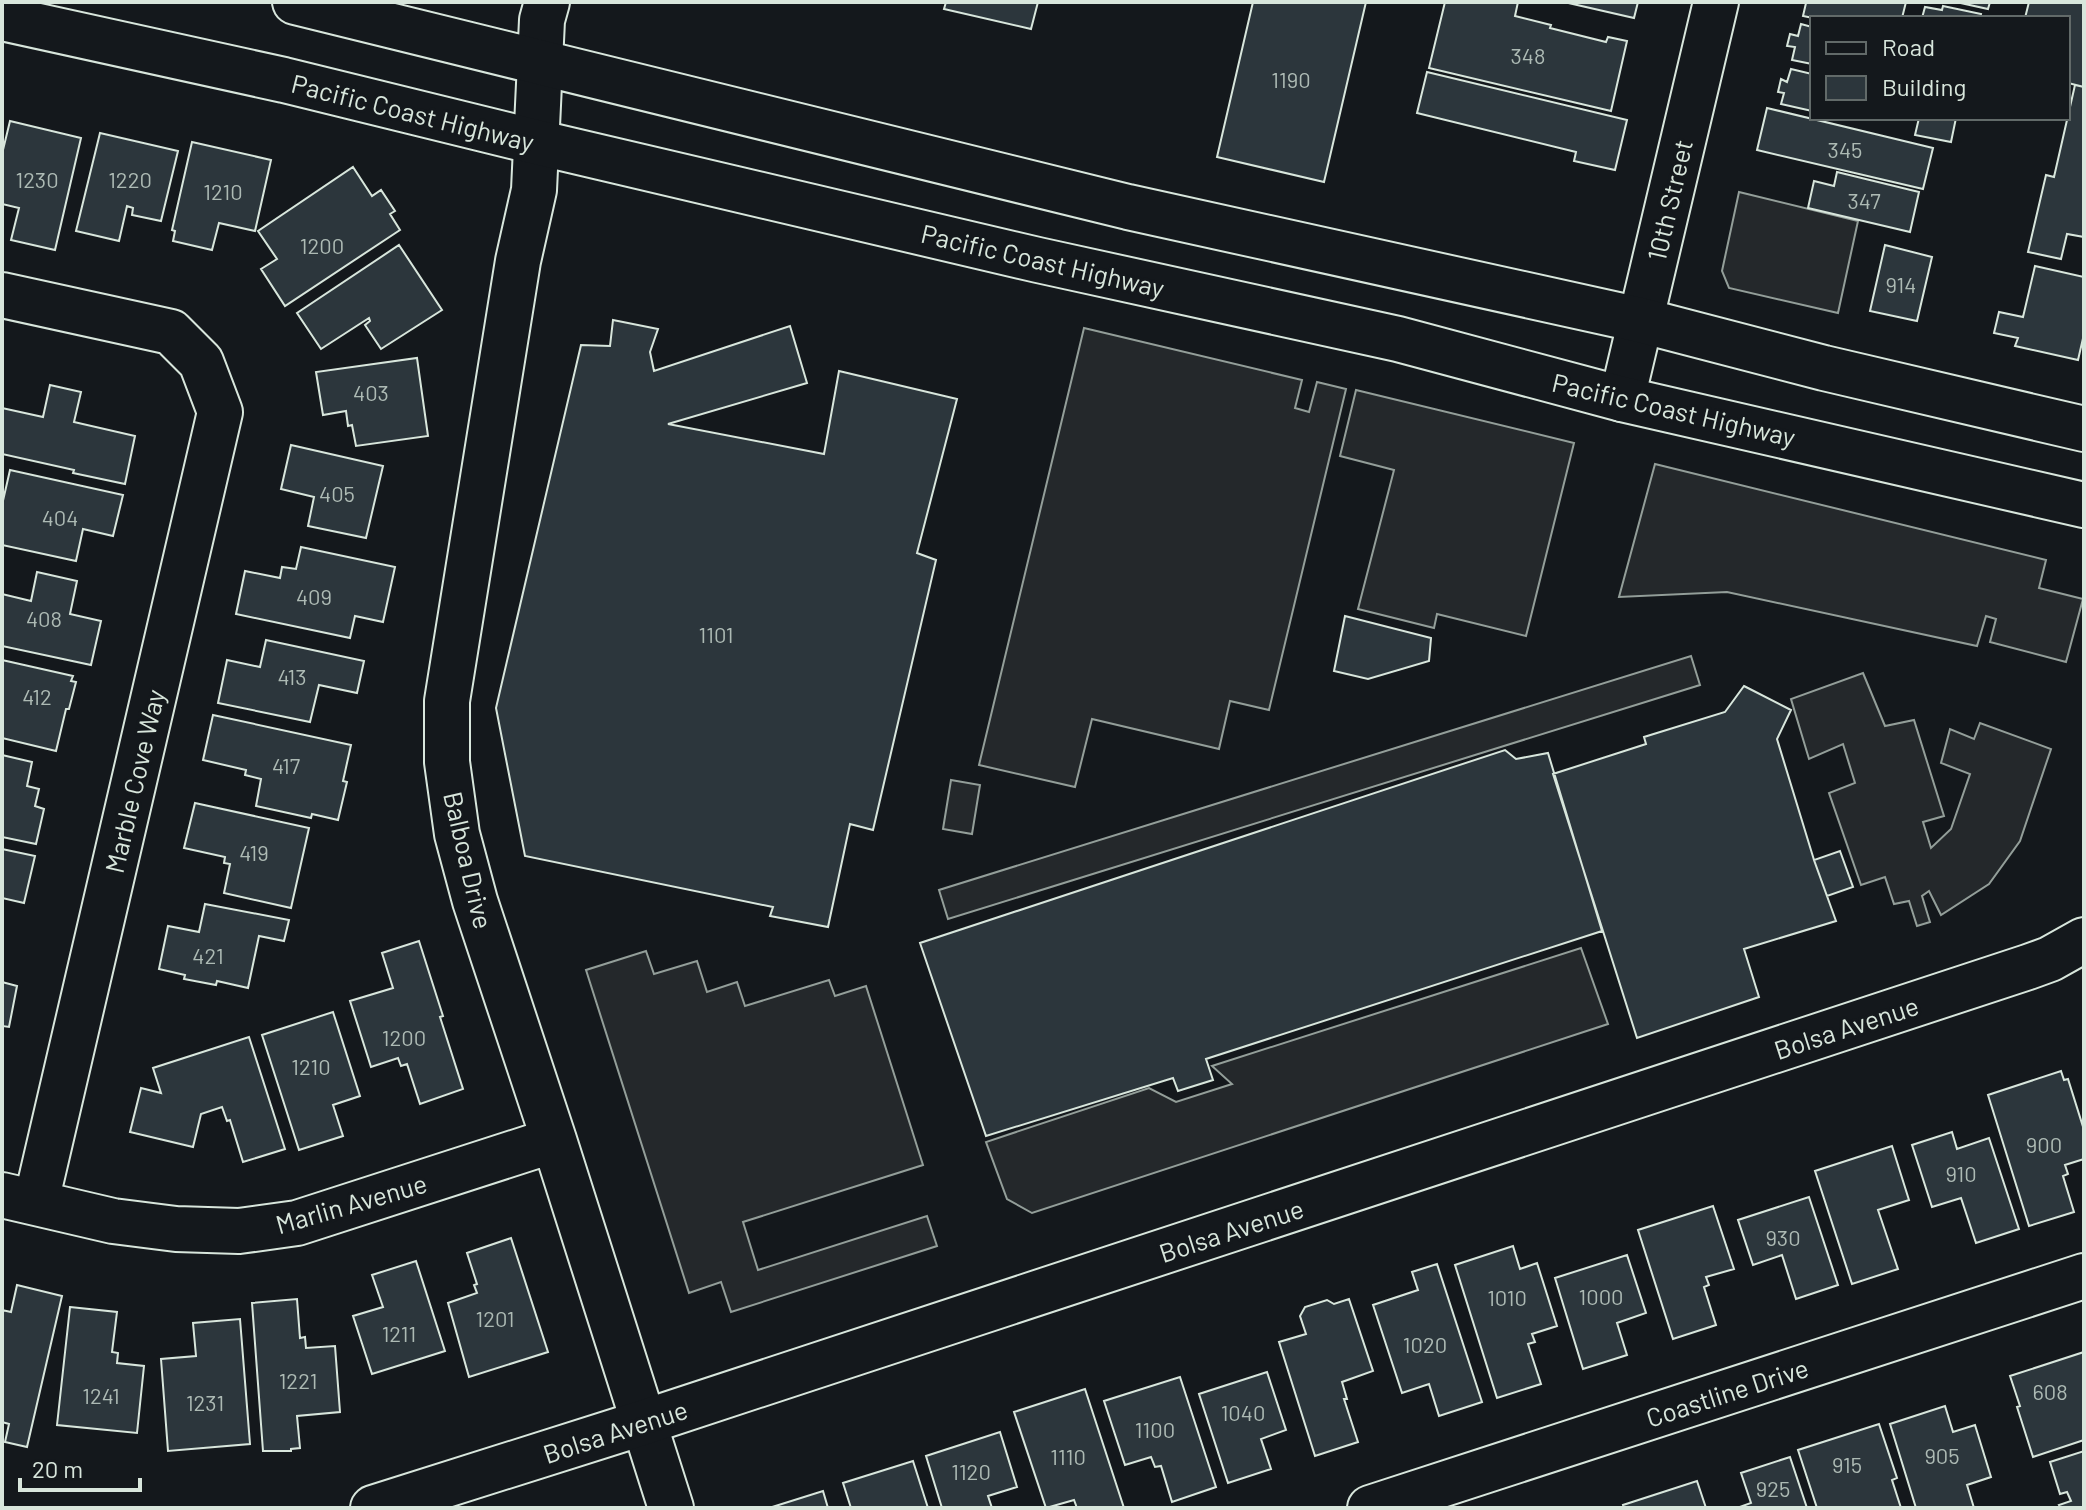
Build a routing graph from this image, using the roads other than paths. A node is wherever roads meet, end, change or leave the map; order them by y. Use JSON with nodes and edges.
{"nodes":[{"id":1,"x":295,"y":2,"type":"edge"},
{"id":2,"x":547,"y":2,"type":"edge"},
{"id":3,"x":1716,"y":2,"type":"edge"},
{"id":4,"x":11,"y":13,"type":"edge"},
{"id":5,"x":540,"y":63,"type":"junction"},
{"id":6,"x":536,"y":142,"type":"junction"},
{"id":7,"x":2,"y":295,"type":"edge"},
{"id":8,"x":1640,"y":320,"type":"junction"},
{"id":9,"x":1622,"y":399,"type":"junction"},
{"id":10,"x":2084,"y":429,"type":"edge"},
{"id":11,"x":2084,"y":505,"type":"edge"},
{"id":12,"x":2084,"y":940,"type":"edge"},
{"id":13,"x":554,"y":1140,"type":"junction"},
{"id":14,"x":19,"y":1199,"type":"edge"},
{"id":15,"x":2084,"y":1276,"type":"edge"},
{"id":16,"x":645,"y":1422,"type":"junction"},
{"id":17,"x":373,"y":1508,"type":"edge"},
{"id":18,"x":671,"y":1508,"type":"edge"},
{"id":19,"x":1370,"y":1508,"type":"edge"}],
"edges":[{"from":1,"to":5,"type":"main road"},
{"from":2,"to":5,"type":"main road","name":"Balboa Drive"},
{"from":3,"to":8,"type":"main road","name":"10th Street"},
{"from":4,"to":6,"type":"main road","name":"Pacific Coast Highway"},
{"from":5,"to":6,"type":"main road","name":"Balboa Drive"},
{"from":5,"to":8,"type":"main road"},
{"from":6,"to":9,"type":"main road","name":"Pacific Coast Highway"},
{"from":6,"to":13,"type":"main road","name":"Balboa Drive"},
{"from":7,"to":14,"type":"main road","name":"Marble Cove Way"},
{"from":8,"to":9,"type":"main road","name":"10th Street"},
{"from":8,"to":10,"type":"main road"},
{"from":9,"to":11,"type":"main road","name":"Pacific Coast Highway"},
{"from":12,"to":16,"type":"main road","name":"Bolsa Avenue"},
{"from":13,"to":14,"type":"main road","name":"Marlin Avenue"},
{"from":13,"to":16,"type":"main road","name":"Balboa Drive"},
{"from":15,"to":19,"type":"main road","name":"Coastline Drive"},
{"from":16,"to":17,"type":"main road","name":"Bolsa Avenue"},
{"from":16,"to":18,"type":"main road","name":"Balboa Drive"}]}
